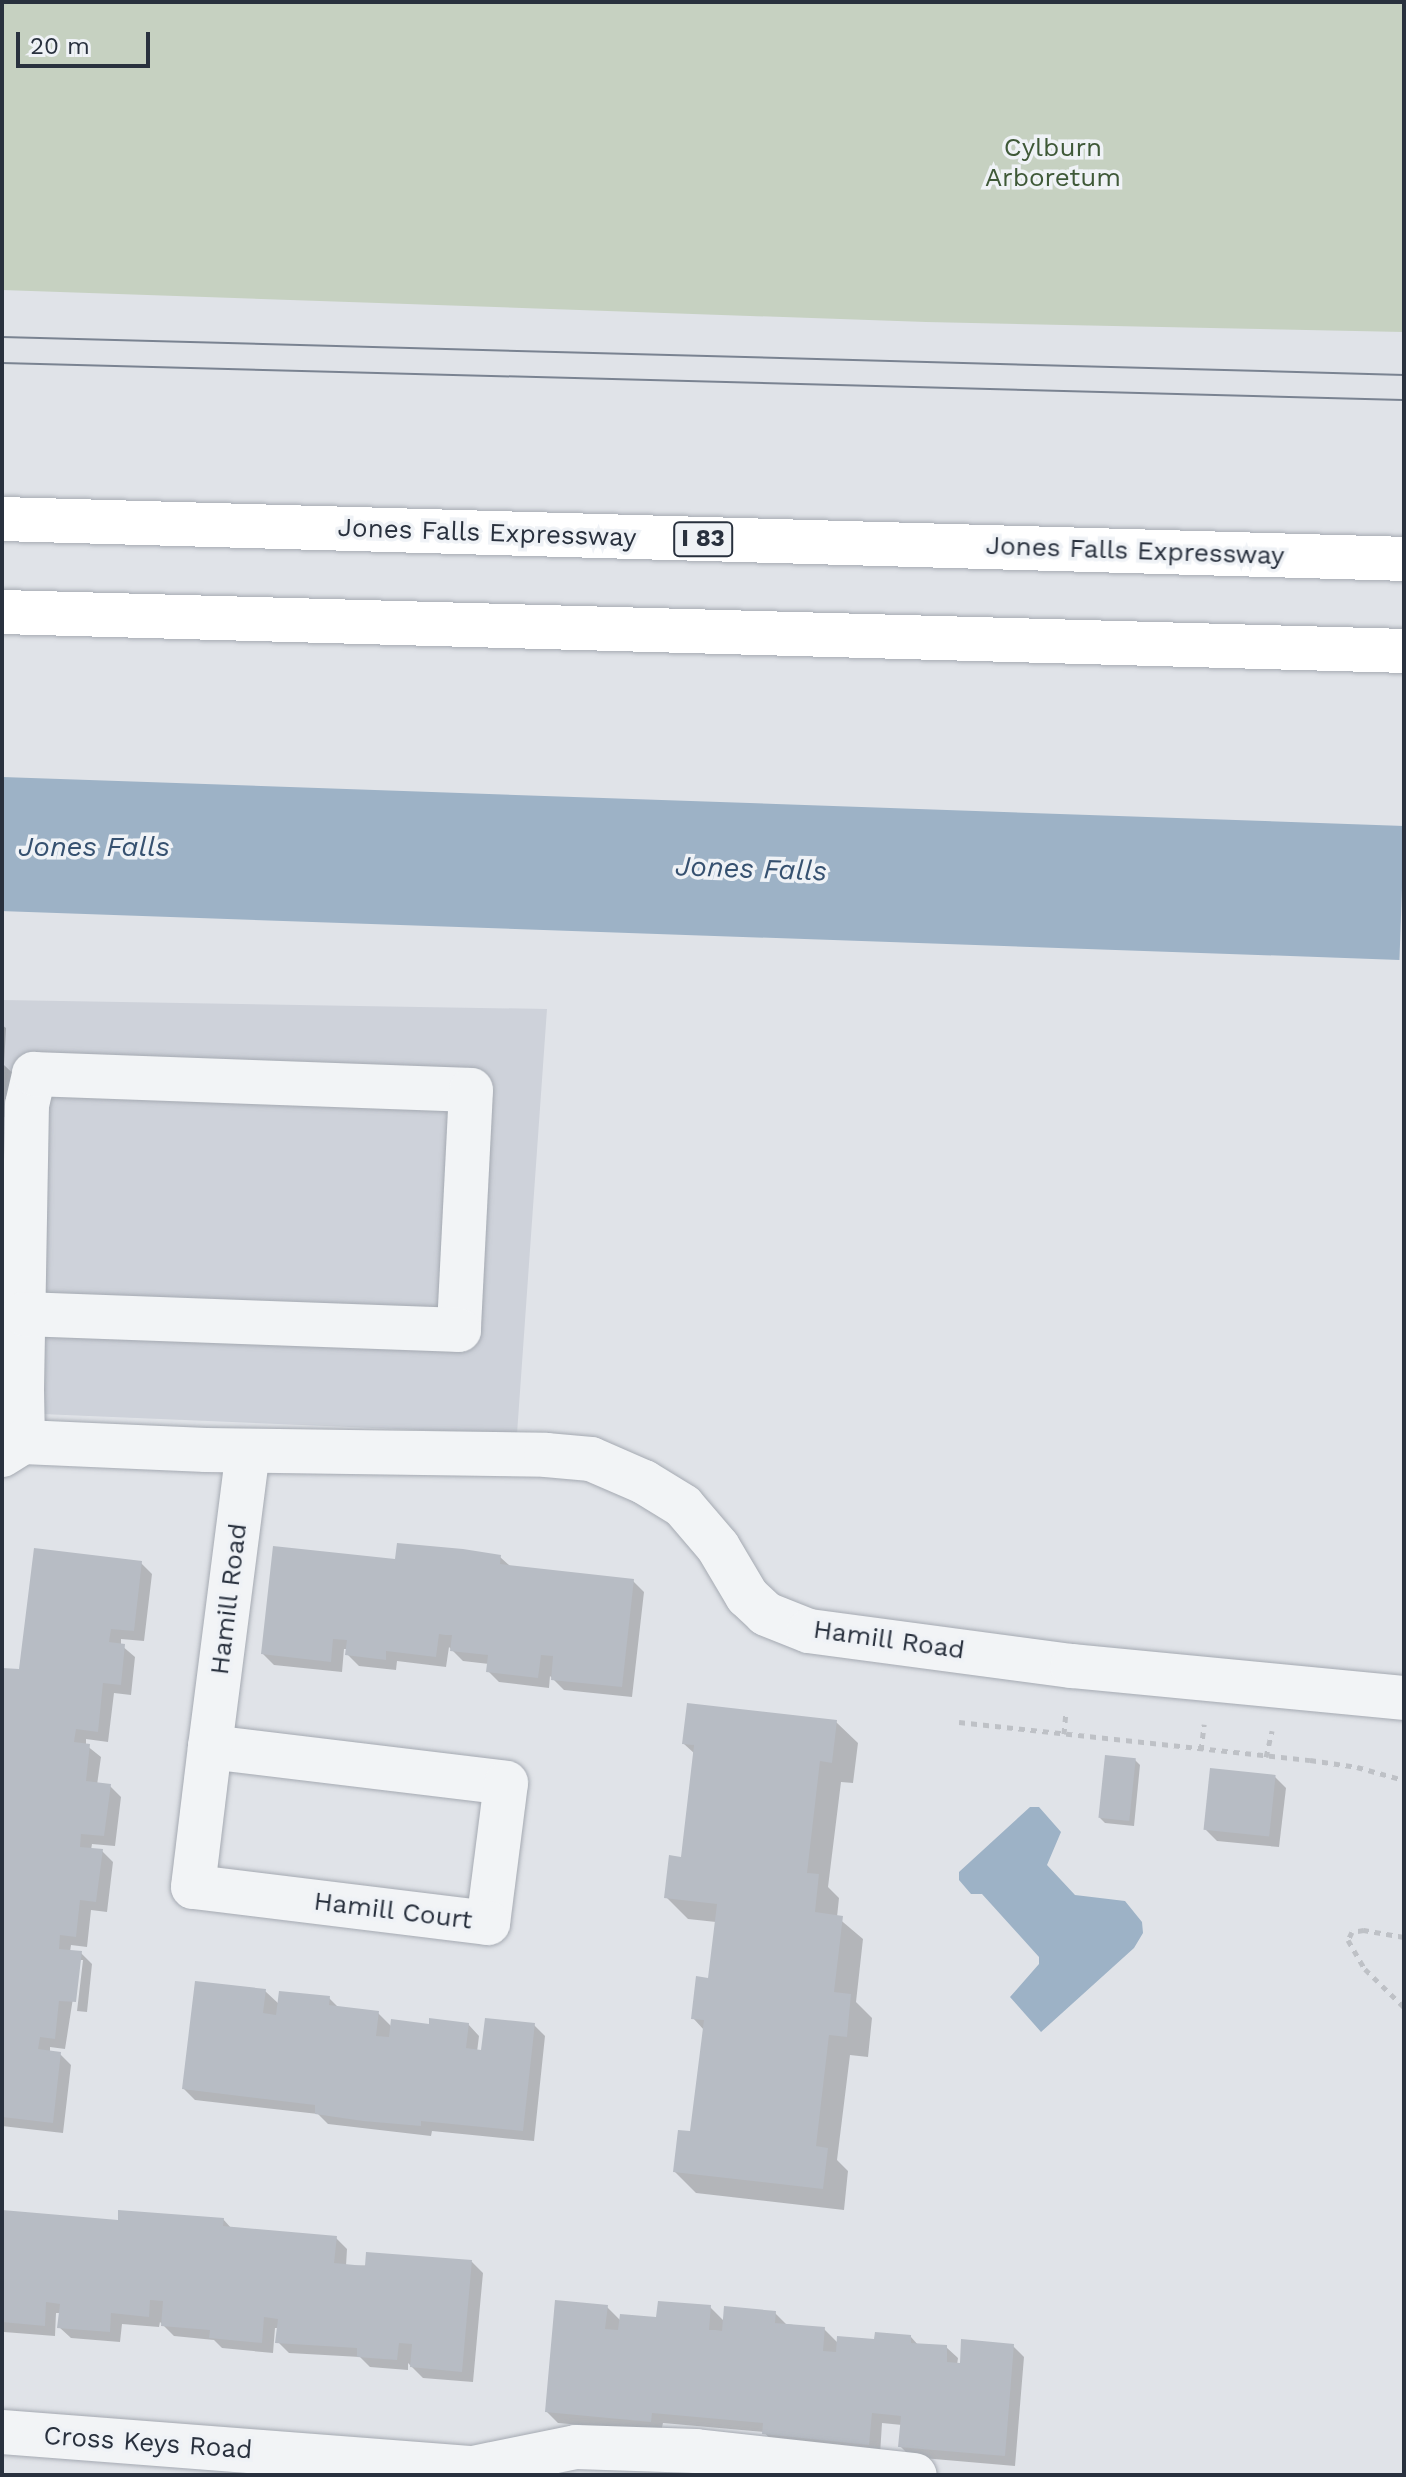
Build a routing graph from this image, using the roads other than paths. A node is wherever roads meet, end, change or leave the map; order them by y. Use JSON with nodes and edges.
{"nodes":[{"id":1,"x":2,"y":519,"type":"edge"},
{"id":2,"x":1404,"y":559,"type":"edge"},
{"id":3,"x":2,"y":612,"type":"edge"},
{"id":4,"x":1404,"y":651,"type":"edge"},
{"id":5,"x":24,"y":1314,"type":"junction"},
{"id":6,"x":13,"y":1448,"type":"edge"},
{"id":7,"x":248,"y":1451,"type":"junction"},
{"id":8,"x":1404,"y":1698,"type":"edge"},
{"id":9,"x":210,"y":1747,"type":"junction"},
{"id":10,"x":2,"y":2432,"type":"edge"},
{"id":11,"x":410,"y":2469,"type":"edge"},
{"id":12,"x":473,"y":2472,"type":"edge"},
{"id":13,"x":915,"y":2475,"type":"edge"}],
"edges":[{"from":1,"to":2,"type":"highway","name":"Jones Falls Expressway","number":"I 83"},
{"from":3,"to":4,"type":"highway"},
{"from":5,"to":5,"type":"street"},
{"from":5,"to":6,"type":"street"},
{"from":6,"to":7,"type":"street","name":"Hamill Road"},
{"from":7,"to":8,"type":"street","name":"Hamill Road"},
{"from":7,"to":9,"type":"street","name":"Hamill Road"},
{"from":9,"to":9,"type":"street","name":"Hamill Court"},
{"from":10,"to":11,"type":"street","name":"Cross Keys Road"},
{"from":11,"to":12,"type":"street","name":"Cross Keys Road"},
{"from":12,"to":13,"type":"street","name":"Cross Keys Road"}]}
